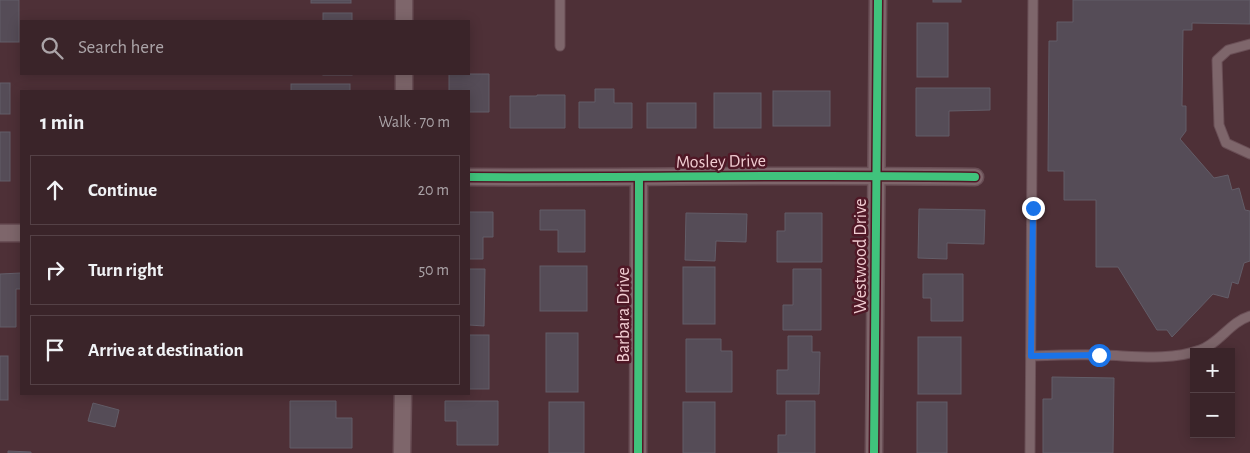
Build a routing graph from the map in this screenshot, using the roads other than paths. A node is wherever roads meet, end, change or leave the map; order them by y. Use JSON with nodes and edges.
{"nodes":[{"id":1,"x":404,"y":0,"type":"edge"},
{"id":2,"x":560,"y":0,"type":"edge"},
{"id":3,"x":878,"y":0,"type":"edge"},
{"id":4,"x":1033,"y":0,"type":"edge"},
{"id":5,"x":404,"y":20,"type":"edge"},
{"id":6,"x":1250,"y":44,"type":"edge"},
{"id":7,"x":560,"y":46,"type":"dead end"},
{"id":8,"x":404,"y":75,"type":"edge"},
{"id":9,"x":404,"y":90,"type":"edge"},
{"id":10,"x":1250,"y":154,"type":"edge"},
{"id":11,"x":876,"y":175,"type":"junction"},
{"id":12,"x":470,"y":177,"type":"edge"},
{"id":13,"x":974,"y":177,"type":"dead end"},
{"id":14,"x":639,"y":178,"type":"junction"},
{"id":15,"x":20,"y":232,"type":"edge"},
{"id":16,"x":0,"y":233,"type":"edge"},
{"id":17,"x":1250,"y":316,"type":"edge"},
{"id":18,"x":1031,"y":356,"type":"junction"},
{"id":19,"x":403,"y":395,"type":"edge"},
{"id":20,"x":402,"y":453,"type":"edge"},
{"id":21,"x":638,"y":453,"type":"edge"},
{"id":22,"x":874,"y":453,"type":"edge"},
{"id":23,"x":1030,"y":453,"type":"edge"}],
"edges":[{"from":1,"to":5,"type":"street"},
{"from":2,"to":7,"type":"lane"},
{"from":3,"to":11,"type":"street","name":"Westwood Drive"},
{"from":4,"to":18,"type":"lane"},
{"from":6,"to":10,"type":"lane"},
{"from":8,"to":9,"type":"street"},
{"from":11,"to":13,"type":"street","name":"Mosley Drive"},
{"from":11,"to":14,"type":"street","name":"Mosley Drive"},
{"from":11,"to":22,"type":"street","name":"Westwood Drive"},
{"from":12,"to":14,"type":"street","name":"Mosley Drive"},
{"from":14,"to":21,"type":"street","name":"Barbara Drive"},
{"from":15,"to":16,"type":"street"},
{"from":17,"to":18,"type":"lane"},
{"from":18,"to":23,"type":"lane"},
{"from":19,"to":20,"type":"street"}]}
